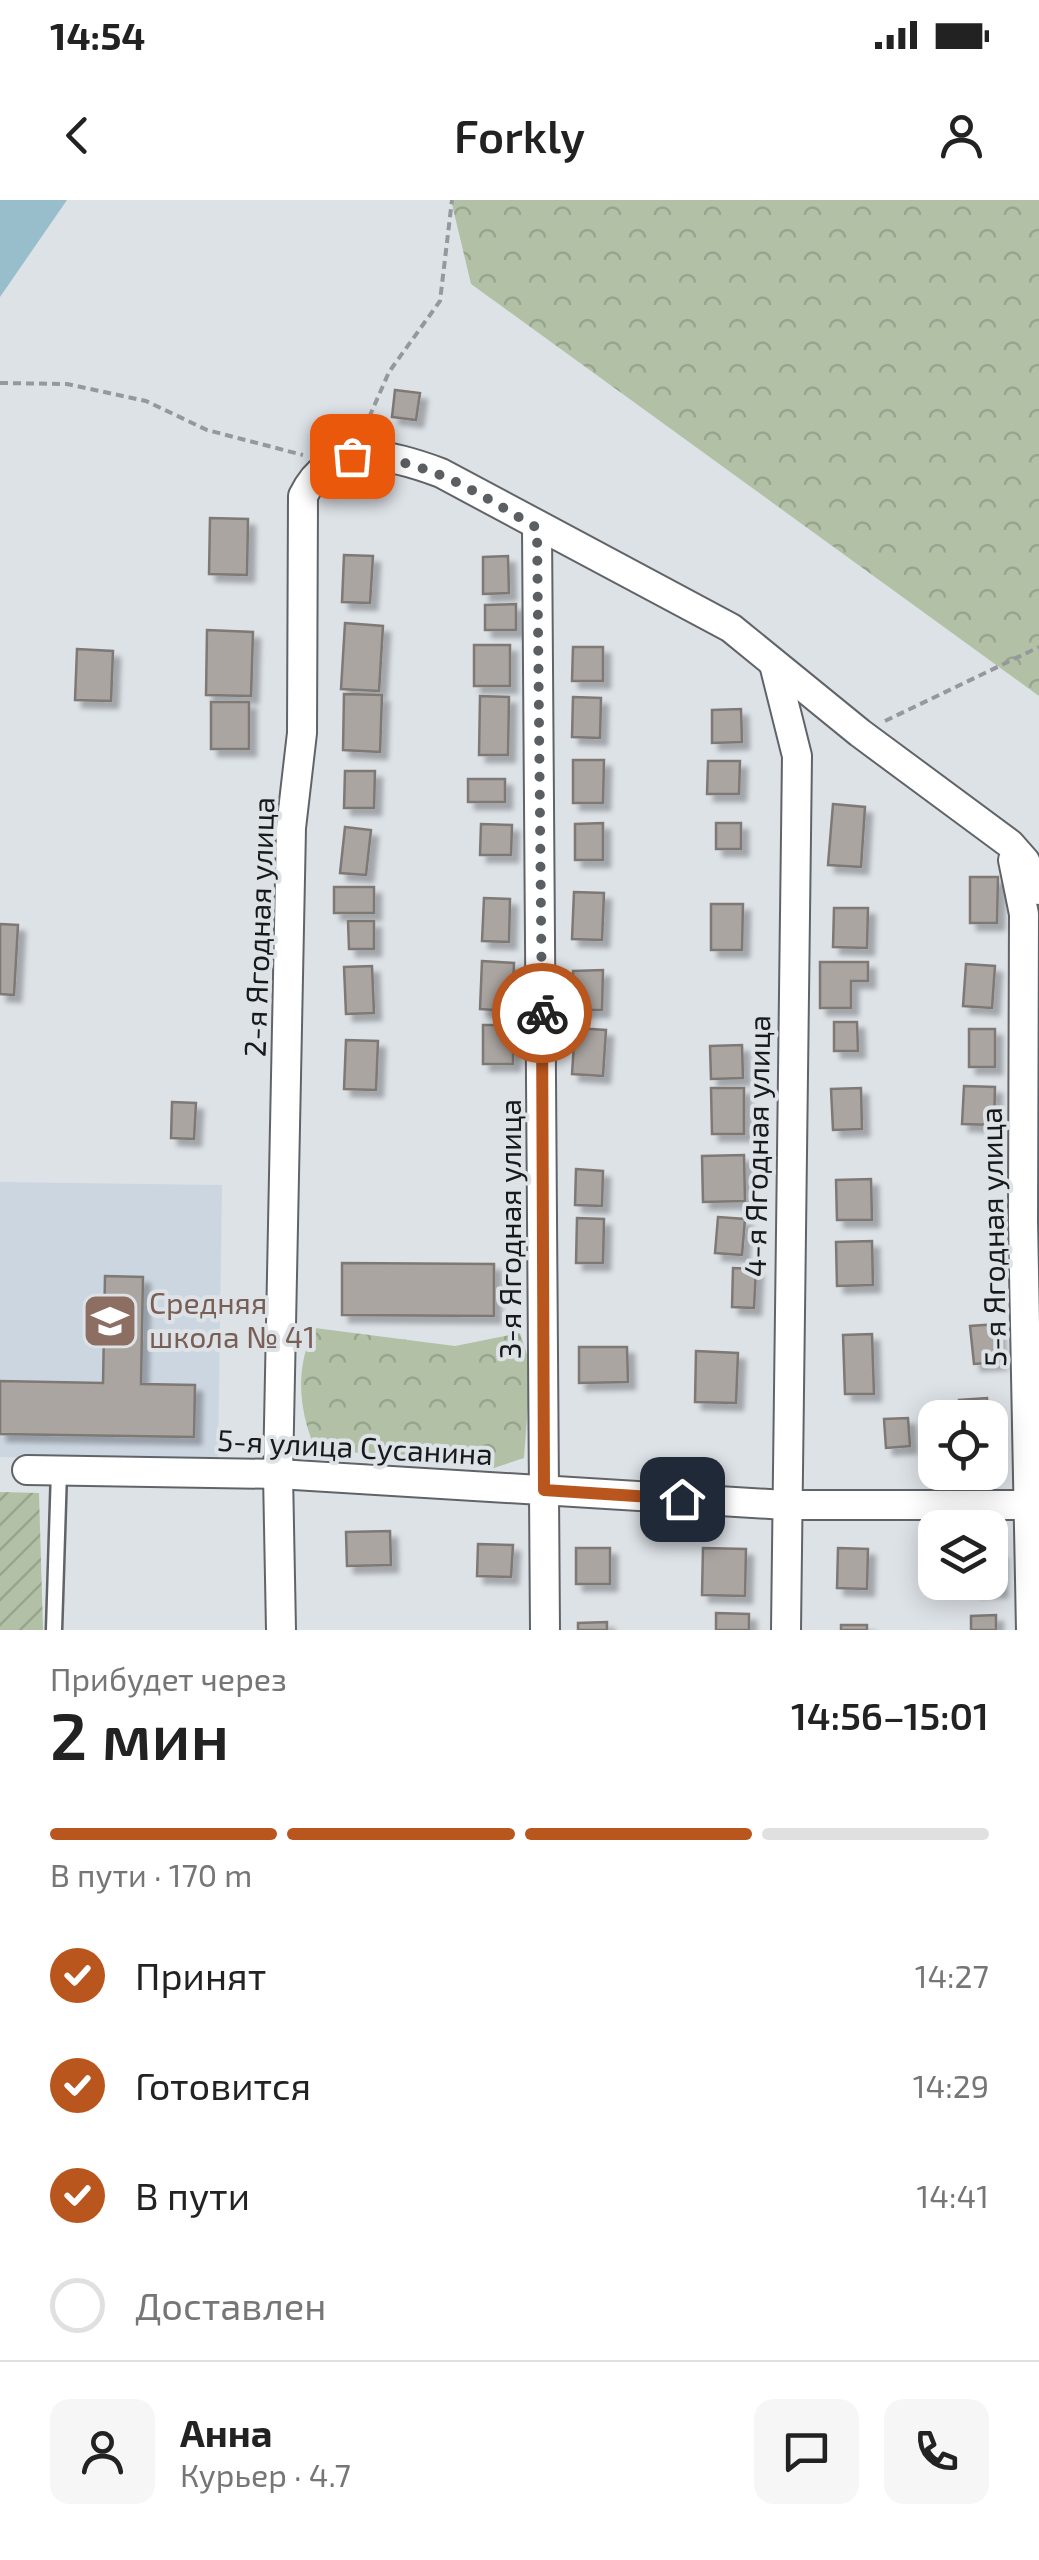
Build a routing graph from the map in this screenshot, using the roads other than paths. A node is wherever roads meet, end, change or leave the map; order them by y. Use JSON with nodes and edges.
{"nodes":[{"id":1,"x":537,"y":528,"type":"junction"},
{"id":2,"x":774,"y":664,"type":"junction"},
{"id":3,"x":1010,"y":844,"type":"junction"},
{"id":4,"x":1039,"y":890,"type":"edge"},
{"id":5,"x":27,"y":1470,"type":"dead end"},
{"id":6,"x":59,"y":1471,"type":"junction"},
{"id":7,"x":278,"y":1474,"type":"junction"},
{"id":8,"x":544,"y":1490,"type":"junction"},
{"id":9,"x":785,"y":1505,"type":"junction"},
{"id":10,"x":1035,"y":1505,"type":"edge"},
{"id":11,"x":54,"y":1630,"type":"edge"},
{"id":12,"x":281,"y":1630,"type":"edge"},
{"id":13,"x":545,"y":1630,"type":"edge"},
{"id":14,"x":786,"y":1630,"type":"edge"},
{"id":15,"x":1031,"y":1630,"type":"edge"}],
"edges":[{"from":1,"to":2,"type":"street"},
{"from":1,"to":7,"type":"street","name":"2-я Ягодная улица"},
{"from":1,"to":8,"type":"street","name":"3-я Ягодная улица"},
{"from":2,"to":3,"type":"street"},
{"from":2,"to":9,"type":"street","name":"4-я Ягодная улица"},
{"from":3,"to":4,"type":"street"},
{"from":3,"to":10,"type":"street","name":"5-я Ягодная улица"},
{"from":5,"to":6,"type":"street","name":"5-я улица Сусанина"},
{"from":6,"to":7,"type":"street","name":"5-я улица Сусанина"},
{"from":6,"to":11,"type":"lane"},
{"from":7,"to":8,"type":"street","name":"5-я улица Сусанина"},
{"from":7,"to":12,"type":"street","name":"2-я Ягодная улица"},
{"from":8,"to":9,"type":"street","name":"5-я улица Сусанина"},
{"from":8,"to":13,"type":"street","name":"3-я Ягодная улица"},
{"from":9,"to":10,"type":"street","name":"5-я улица Сусанина"},
{"from":9,"to":14,"type":"street","name":"4-я Ягодная улица"},
{"from":10,"to":15,"type":"street","name":"5-я Ягодная улица"}]}
